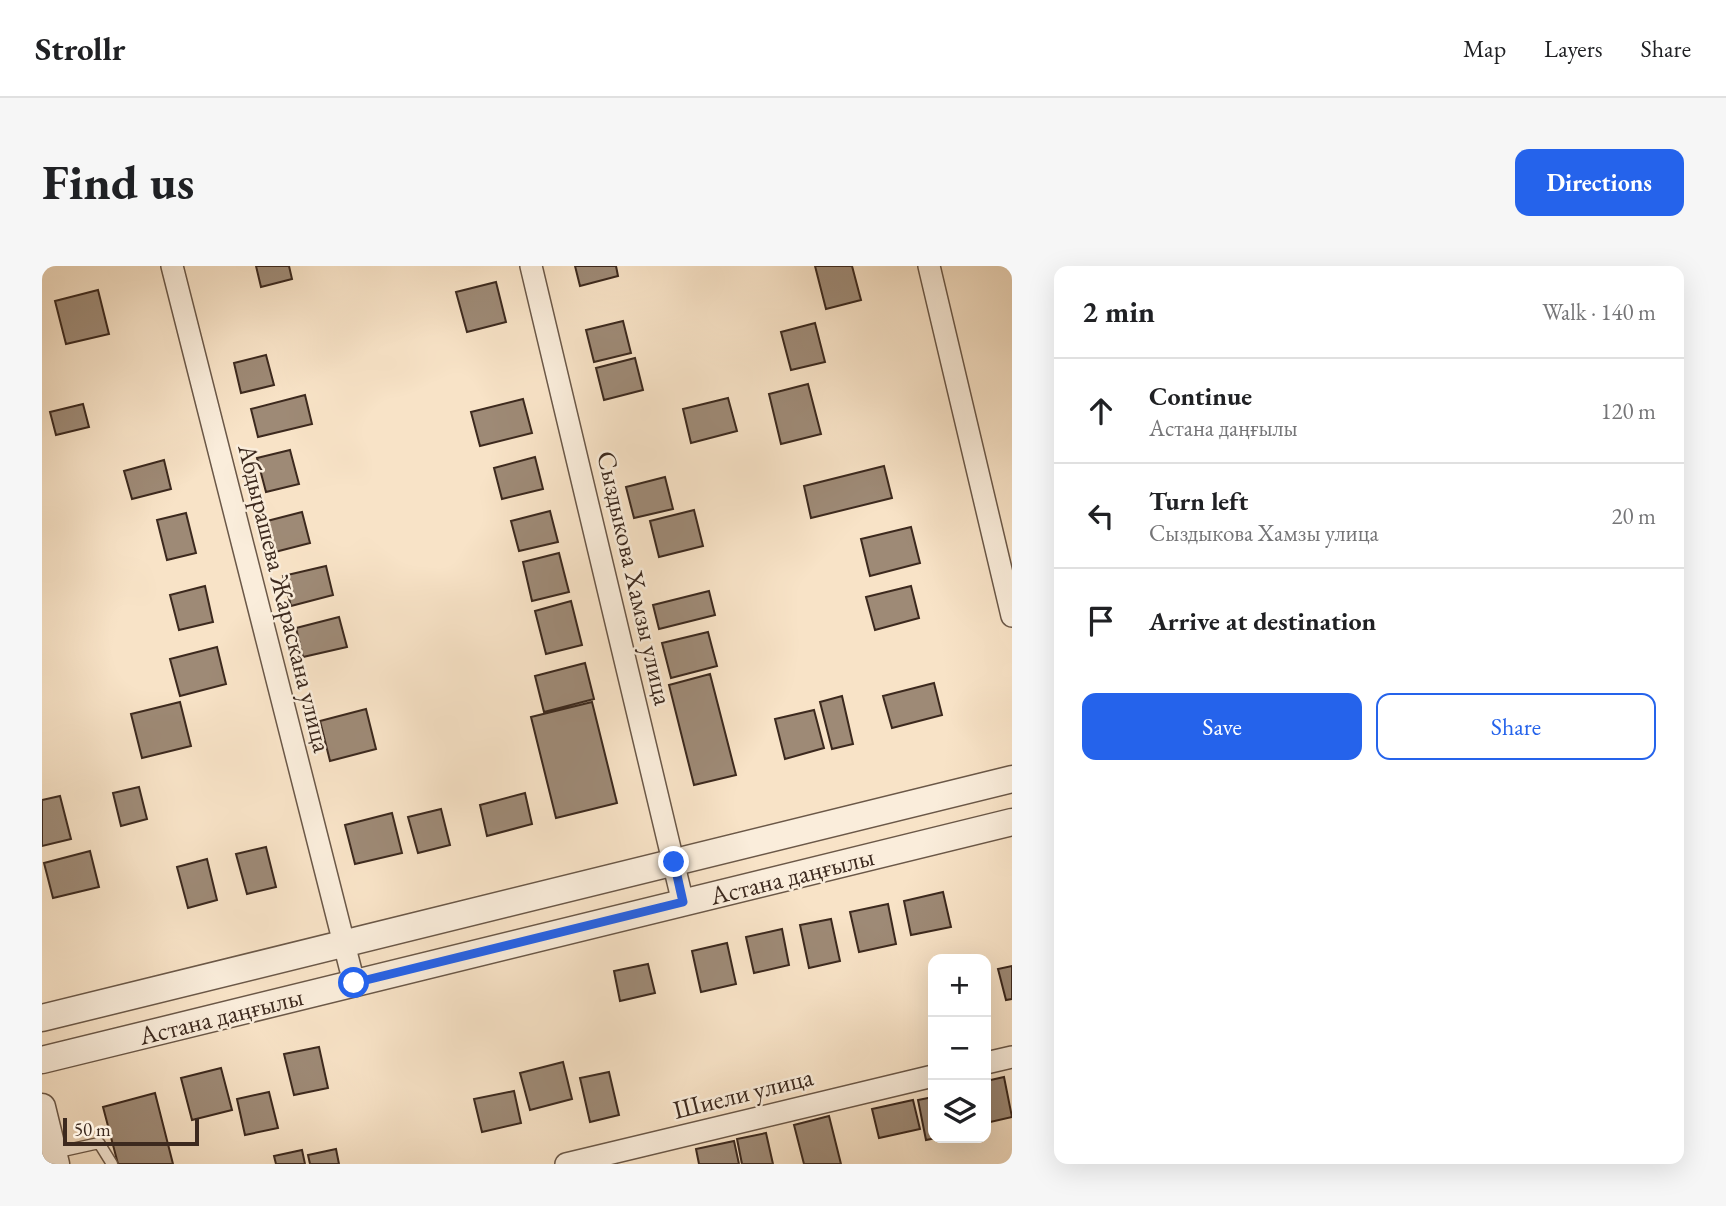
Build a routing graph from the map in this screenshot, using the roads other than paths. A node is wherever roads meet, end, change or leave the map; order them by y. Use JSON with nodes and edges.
{"nodes":[{"id":1,"x":172,"y":266,"type":"edge"},
{"id":2,"x":531,"y":266,"type":"edge"},
{"id":3,"x":929,"y":266,"type":"edge"},
{"id":4,"x":1012,"y":617,"type":"edge"},
{"id":5,"x":1012,"y":779,"type":"edge"},
{"id":6,"x":1012,"y":822,"type":"edge"},
{"id":7,"x":674,"y":862,"type":"junction"},
{"id":8,"x":683,"y":902,"type":"junction"},
{"id":9,"x":345,"y":943,"type":"junction"},
{"id":10,"x":354,"y":983,"type":"junction"},
{"id":11,"x":42,"y":1018,"type":"edge"},
{"id":12,"x":1012,"y":1057,"type":"edge"},
{"id":13,"x":42,"y":1060,"type":"edge"},
{"id":14,"x":991,"y":1062,"type":"edge"},
{"id":15,"x":928,"y":1077,"type":"edge"},
{"id":16,"x":42,"y":1107,"type":"edge"},
{"id":17,"x":55,"y":1158,"type":"edge"},
{"id":18,"x":113,"y":1164,"type":"edge"},
{"id":19,"x":566,"y":1164,"type":"edge"}],
"edges":[{"from":1,"to":9,"type":"street","name":"Абдырашева Жараскана улица"},
{"from":2,"to":7,"type":"street","name":"Сыздыкова Хамзы улица"},
{"from":3,"to":4,"type":"street"},
{"from":5,"to":7,"type":"street","name":"Астана даңғылы"},
{"from":6,"to":8,"type":"street","name":"Астана даңғылы"},
{"from":7,"to":8,"type":"street","name":"Сыздыкова Хамзы улица"},
{"from":7,"to":9,"type":"street","name":"Астана даңғылы"},
{"from":8,"to":10,"type":"street","name":"Астана даңғылы"},
{"from":9,"to":10,"type":"street","name":"Абдырашева Жараскана улица"},
{"from":9,"to":11,"type":"street","name":"Астана даңғылы"},
{"from":10,"to":13,"type":"street","name":"Астана даңғылы"},
{"from":12,"to":14,"type":"street"},
{"from":15,"to":19,"type":"street","name":"Шиели улица"},
{"from":16,"to":17,"type":"street"},
{"from":17,"to":18,"type":"lane"}]}
